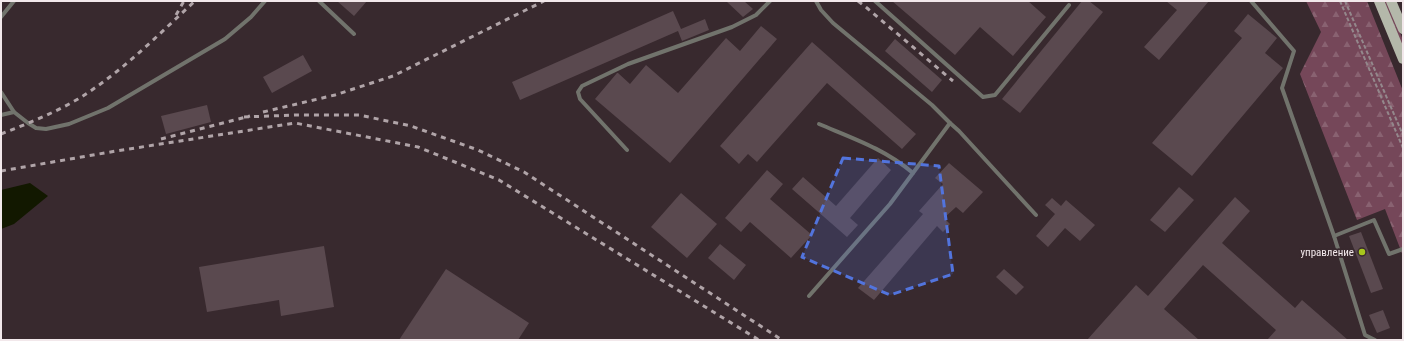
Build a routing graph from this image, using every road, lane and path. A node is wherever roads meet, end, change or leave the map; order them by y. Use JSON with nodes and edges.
{"nodes":[{"id":1,"x":14,"y":1,"type":"edge"},
{"id":2,"x":265,"y":1,"type":"edge"},
{"id":3,"x":319,"y":1,"type":"edge"},
{"id":4,"x":770,"y":1,"type":"edge"},
{"id":5,"x":816,"y":1,"type":"edge"},
{"id":6,"x":875,"y":1,"type":"edge"},
{"id":7,"x":1251,"y":1,"type":"edge"},
{"id":8,"x":1340,"y":1,"type":"edge"},
{"id":9,"x":1345,"y":1,"type":"edge"},
{"id":10,"x":1379,"y":1,"type":"edge"},
{"id":11,"x":1391,"y":1,"type":"edge"},
{"id":12,"x":1069,"y":5,"type":"dead end"},
{"id":13,"x":1,"y":17,"type":"edge"},
{"id":14,"x":1403,"y":29,"type":"edge"},
{"id":15,"x":354,"y":34,"type":"dead end"},
{"id":16,"x":1403,"y":59,"type":"edge"},
{"id":17,"x":1,"y":92,"type":"edge"},
{"id":18,"x":14,"y":112,"type":"junction"},
{"id":19,"x":1,"y":115,"type":"edge"},
{"id":20,"x":950,"y":123,"type":"junction"},
{"id":21,"x":819,"y":124,"type":"dead end"},
{"id":22,"x":1403,"y":135,"type":"edge"},
{"id":23,"x":1403,"y":148,"type":"edge"},
{"id":24,"x":628,"y":150,"type":"dead end"},
{"id":25,"x":913,"y":173,"type":"junction"},
{"id":26,"x":1036,"y":215,"type":"dead end"},
{"id":27,"x":1334,"y":236,"type":"junction"},
{"id":28,"x":1403,"y":249,"type":"edge"},
{"id":29,"x":809,"y":296,"type":"dead end"},
{"id":30,"x":1375,"y":340,"type":"edge"}],
"edges":[{"from":1,"to":13,"type":"lane"},
{"from":2,"to":18,"type":"lane"},
{"from":3,"to":15,"type":"lane"},
{"from":4,"to":24,"type":"lane"},
{"from":5,"to":20,"type":"lane"},
{"from":6,"to":12,"type":"lane"},
{"from":7,"to":27,"type":"lane"},
{"from":8,"to":23,"type":"path"},
{"from":9,"to":22,"type":"path"},
{"from":10,"to":16,"type":"main road"},
{"from":11,"to":14,"type":"main road"},
{"from":17,"to":18,"type":"lane"},
{"from":18,"to":19,"type":"lane"},
{"from":20,"to":25,"type":"lane"},
{"from":20,"to":26,"type":"lane"},
{"from":21,"to":25,"type":"lane"},
{"from":25,"to":29,"type":"lane"},
{"from":27,"to":28,"type":"lane"},
{"from":27,"to":30,"type":"lane"}]}
